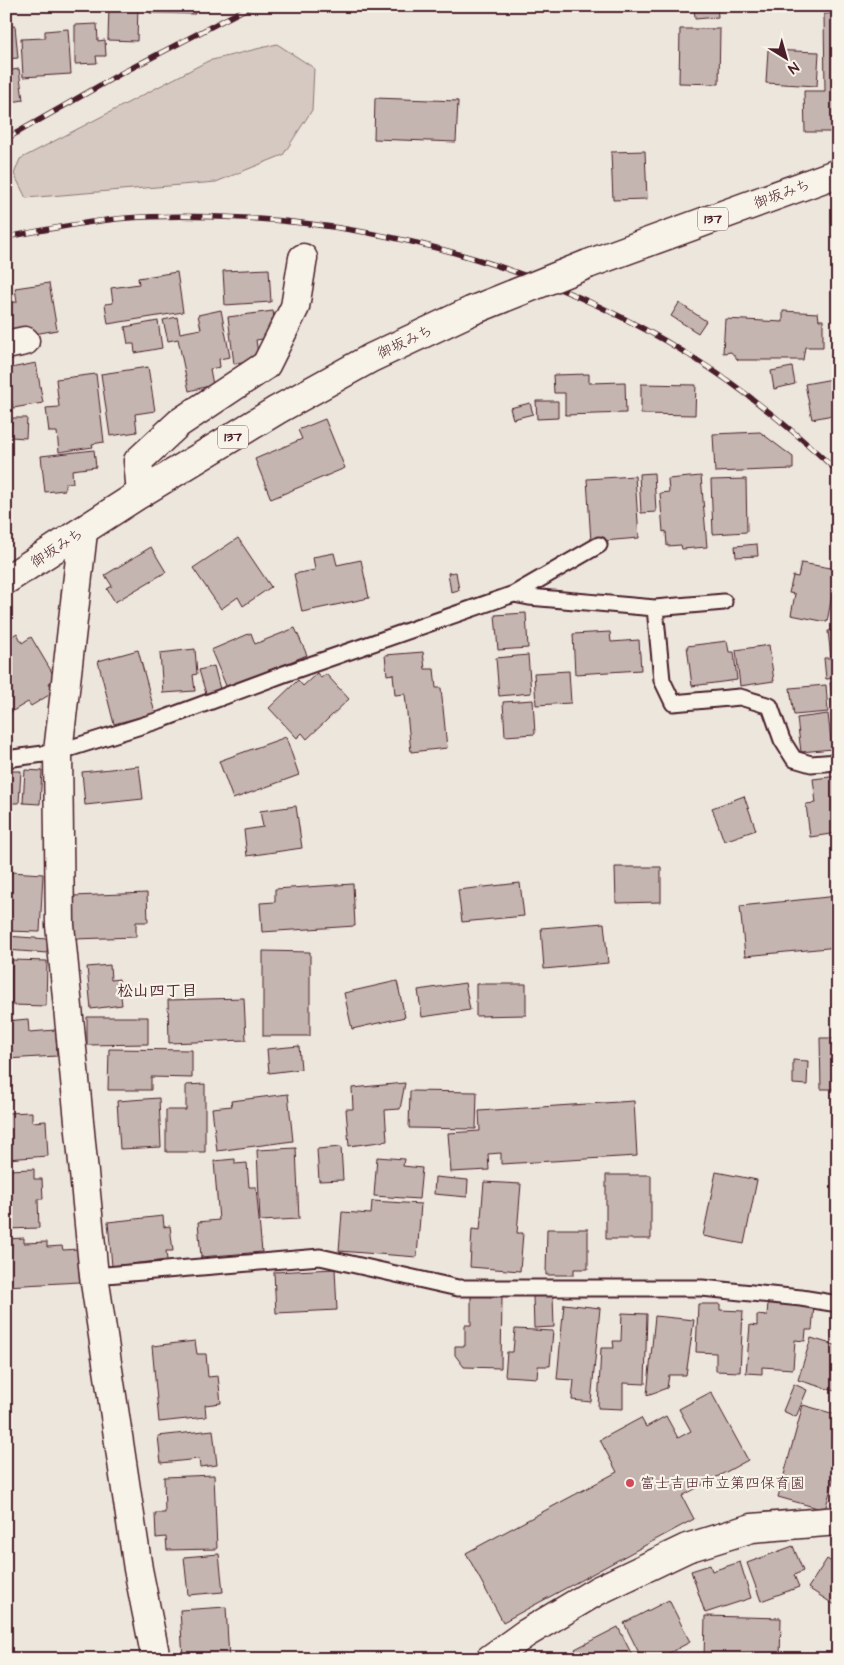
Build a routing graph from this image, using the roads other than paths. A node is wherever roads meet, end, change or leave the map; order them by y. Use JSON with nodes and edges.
{"nodes":[{"id":1,"x":838,"y":173,"type":"edge"},
{"id":2,"x":303,"y":258,"type":"dead end"},
{"id":3,"x":141,"y":493,"type":"junction"},
{"id":4,"x":83,"y":532,"type":"junction"},
{"id":5,"x":599,"y":545,"type":"dead end"},
{"id":6,"x":6,"y":580,"type":"edge"},
{"id":7,"x":514,"y":594,"type":"junction"},
{"id":8,"x":724,"y":602,"type":"dead end"},
{"id":9,"x":655,"y":608,"type":"junction"},
{"id":10,"x":58,"y":752,"type":"junction"},
{"id":11,"x":6,"y":759,"type":"edge"},
{"id":12,"x":838,"y":762,"type":"edge"},
{"id":13,"x":94,"y":1276,"type":"junction"},
{"id":14,"x":838,"y":1304,"type":"edge"},
{"id":15,"x":838,"y":1521,"type":"edge"},
{"id":16,"x":156,"y":1659,"type":"edge"},
{"id":17,"x":490,"y":1659,"type":"edge"}],
"edges":[{"from":1,"to":3,"type":"main road","name":"御坂みち","number":"137","bridge":true},
{"from":2,"to":3,"type":"main road"},
{"from":3,"to":4,"type":"main road","name":"御坂みち","number":"137"},
{"from":4,"to":6,"type":"main road","name":"御坂みち","number":"137"},
{"from":4,"to":10,"type":"main road"},
{"from":5,"to":7,"type":"lane"},
{"from":7,"to":9,"type":"lane"},
{"from":7,"to":10,"type":"lane"},
{"from":8,"to":9,"type":"lane"},
{"from":9,"to":12,"type":"lane"},
{"from":10,"to":11,"type":"lane"},
{"from":10,"to":13,"type":"main road"},
{"from":13,"to":14,"type":"lane"},
{"from":13,"to":16,"type":"main road"},
{"from":15,"to":17,"type":"main road"}]}
